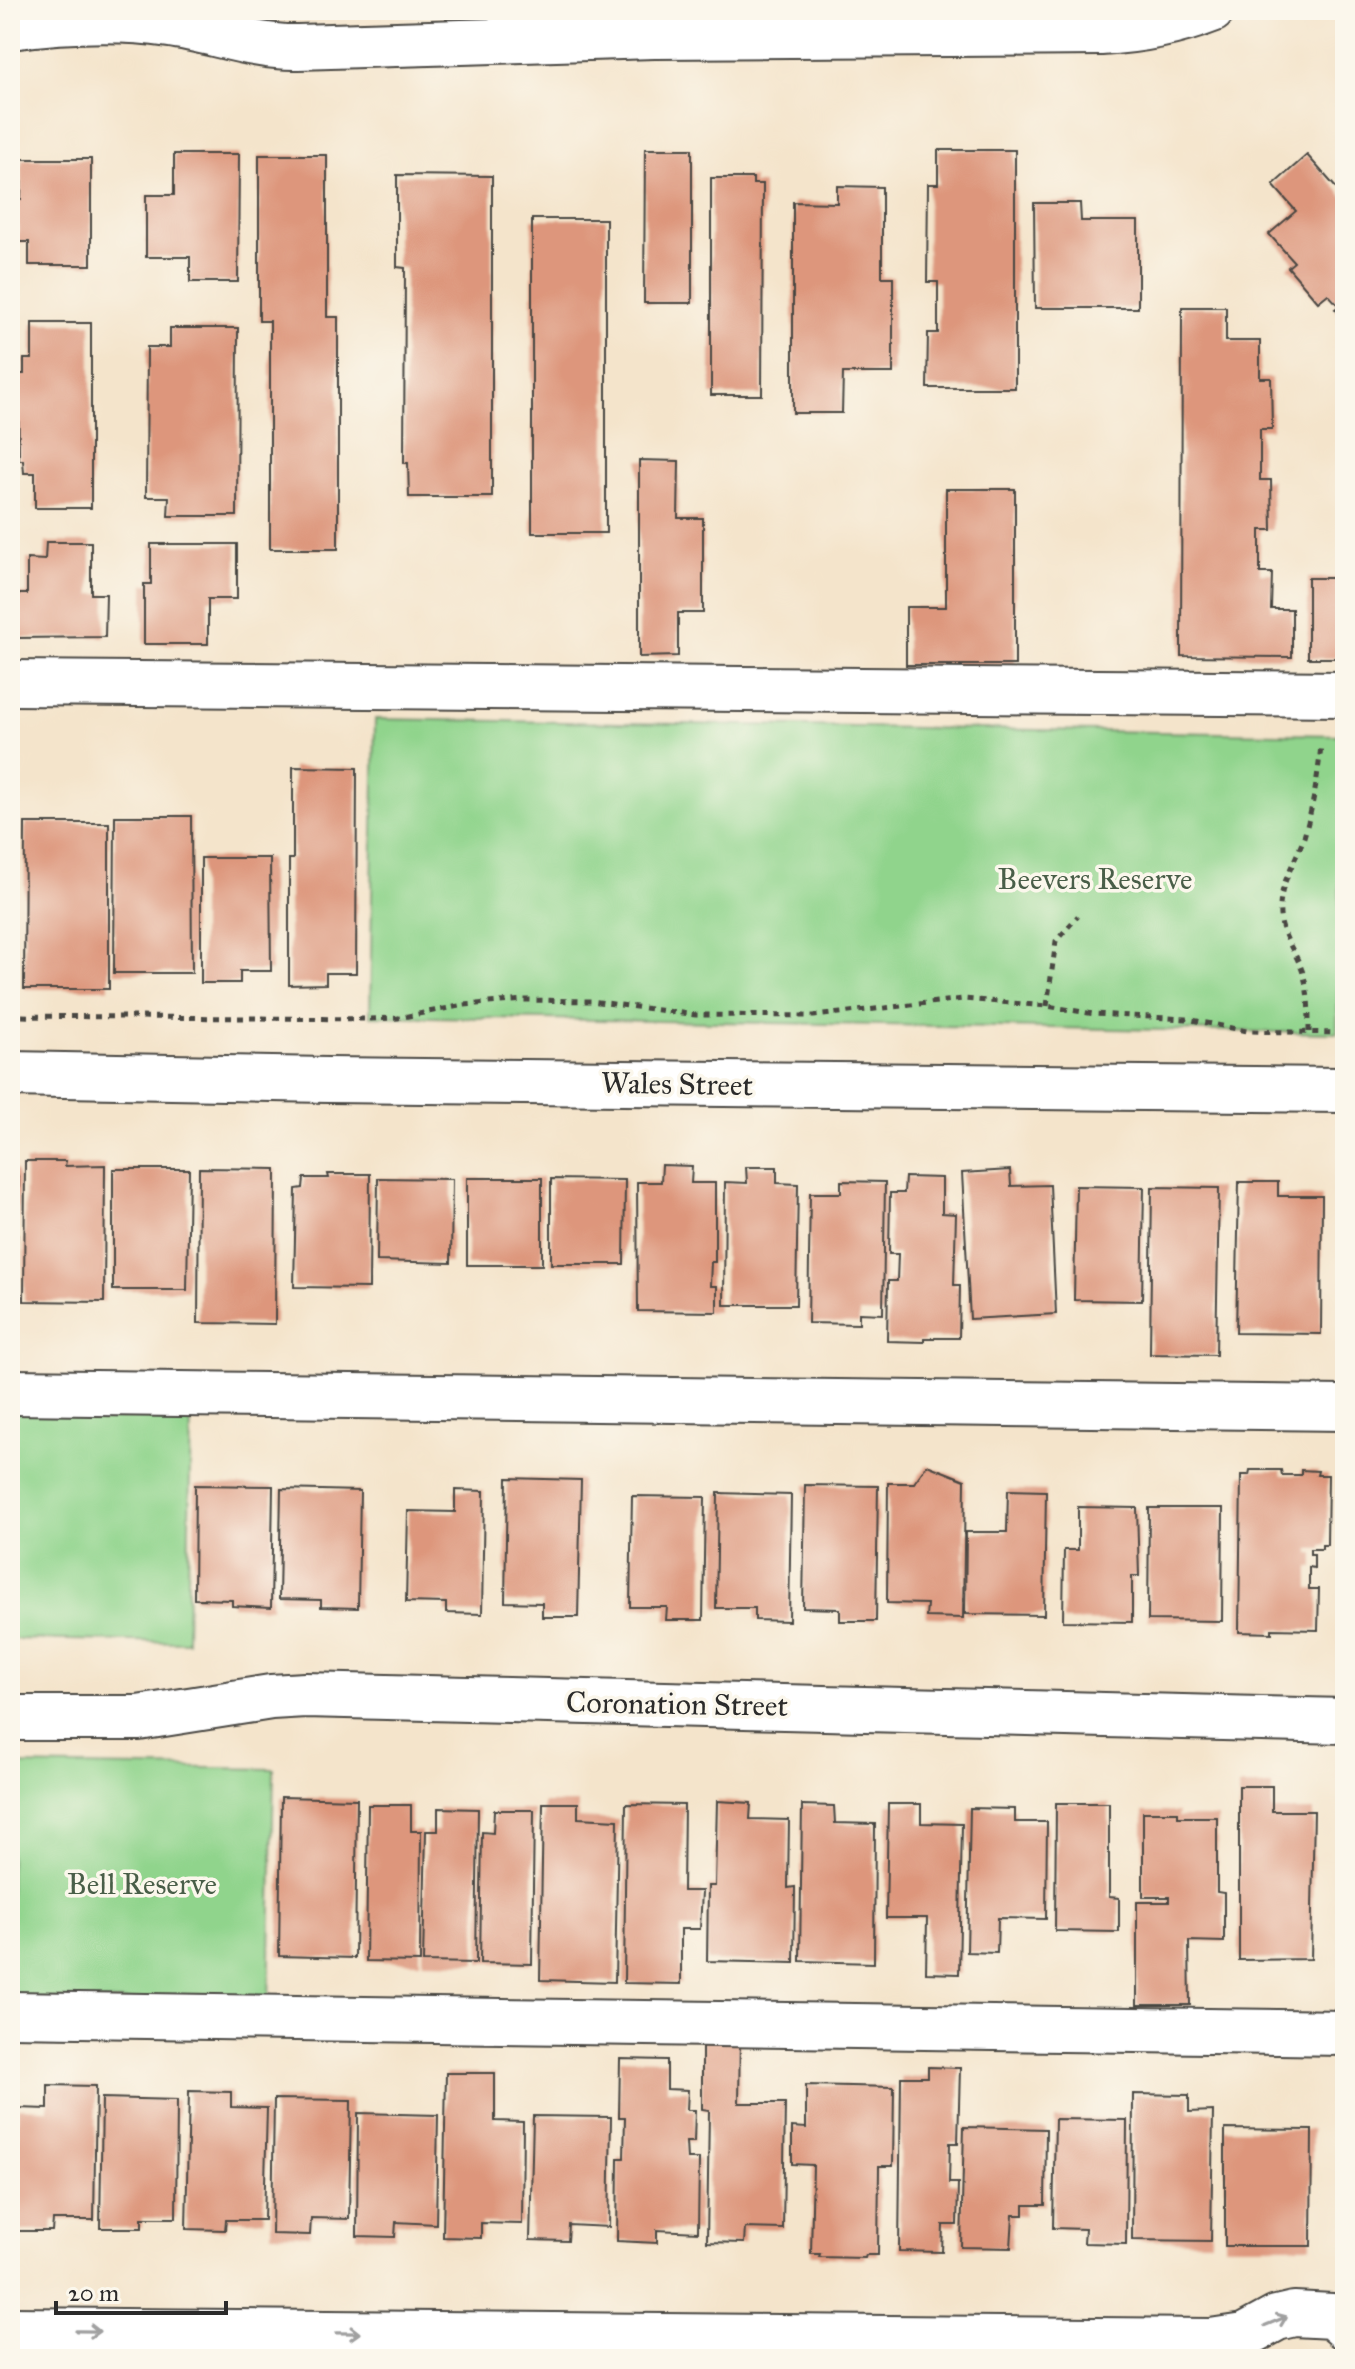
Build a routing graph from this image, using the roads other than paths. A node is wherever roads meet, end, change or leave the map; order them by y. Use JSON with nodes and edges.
{"nodes":[{"id":1,"x":1212,"y":10,"type":"edge"},
{"id":2,"x":10,"y":27,"type":"edge"},
{"id":3,"x":10,"y":683,"type":"edge"},
{"id":4,"x":1336,"y":694,"type":"edge"},
{"id":5,"x":10,"y":1074,"type":"edge"},
{"id":6,"x":1345,"y":1090,"type":"edge"},
{"id":7,"x":10,"y":1392,"type":"edge"},
{"id":8,"x":1345,"y":1408,"type":"edge"},
{"id":9,"x":10,"y":1718,"type":"edge"},
{"id":10,"x":1345,"y":1721,"type":"edge"},
{"id":11,"x":10,"y":2014,"type":"edge"},
{"id":12,"x":1345,"y":2033,"type":"edge"},
{"id":13,"x":1345,"y":2327,"type":"edge"},
{"id":14,"x":10,"y":2330,"type":"edge"}],
"edges":[{"from":1,"to":2,"type":"street"},
{"from":3,"to":4,"type":"street"},
{"from":5,"to":6,"type":"street","name":"Wales Street"},
{"from":7,"to":8,"type":"street"},
{"from":9,"to":10,"type":"street","name":"Coronation Street"},
{"from":11,"to":12,"type":"street"},
{"from":14,"to":13,"type":"street","one_way":true}]}
